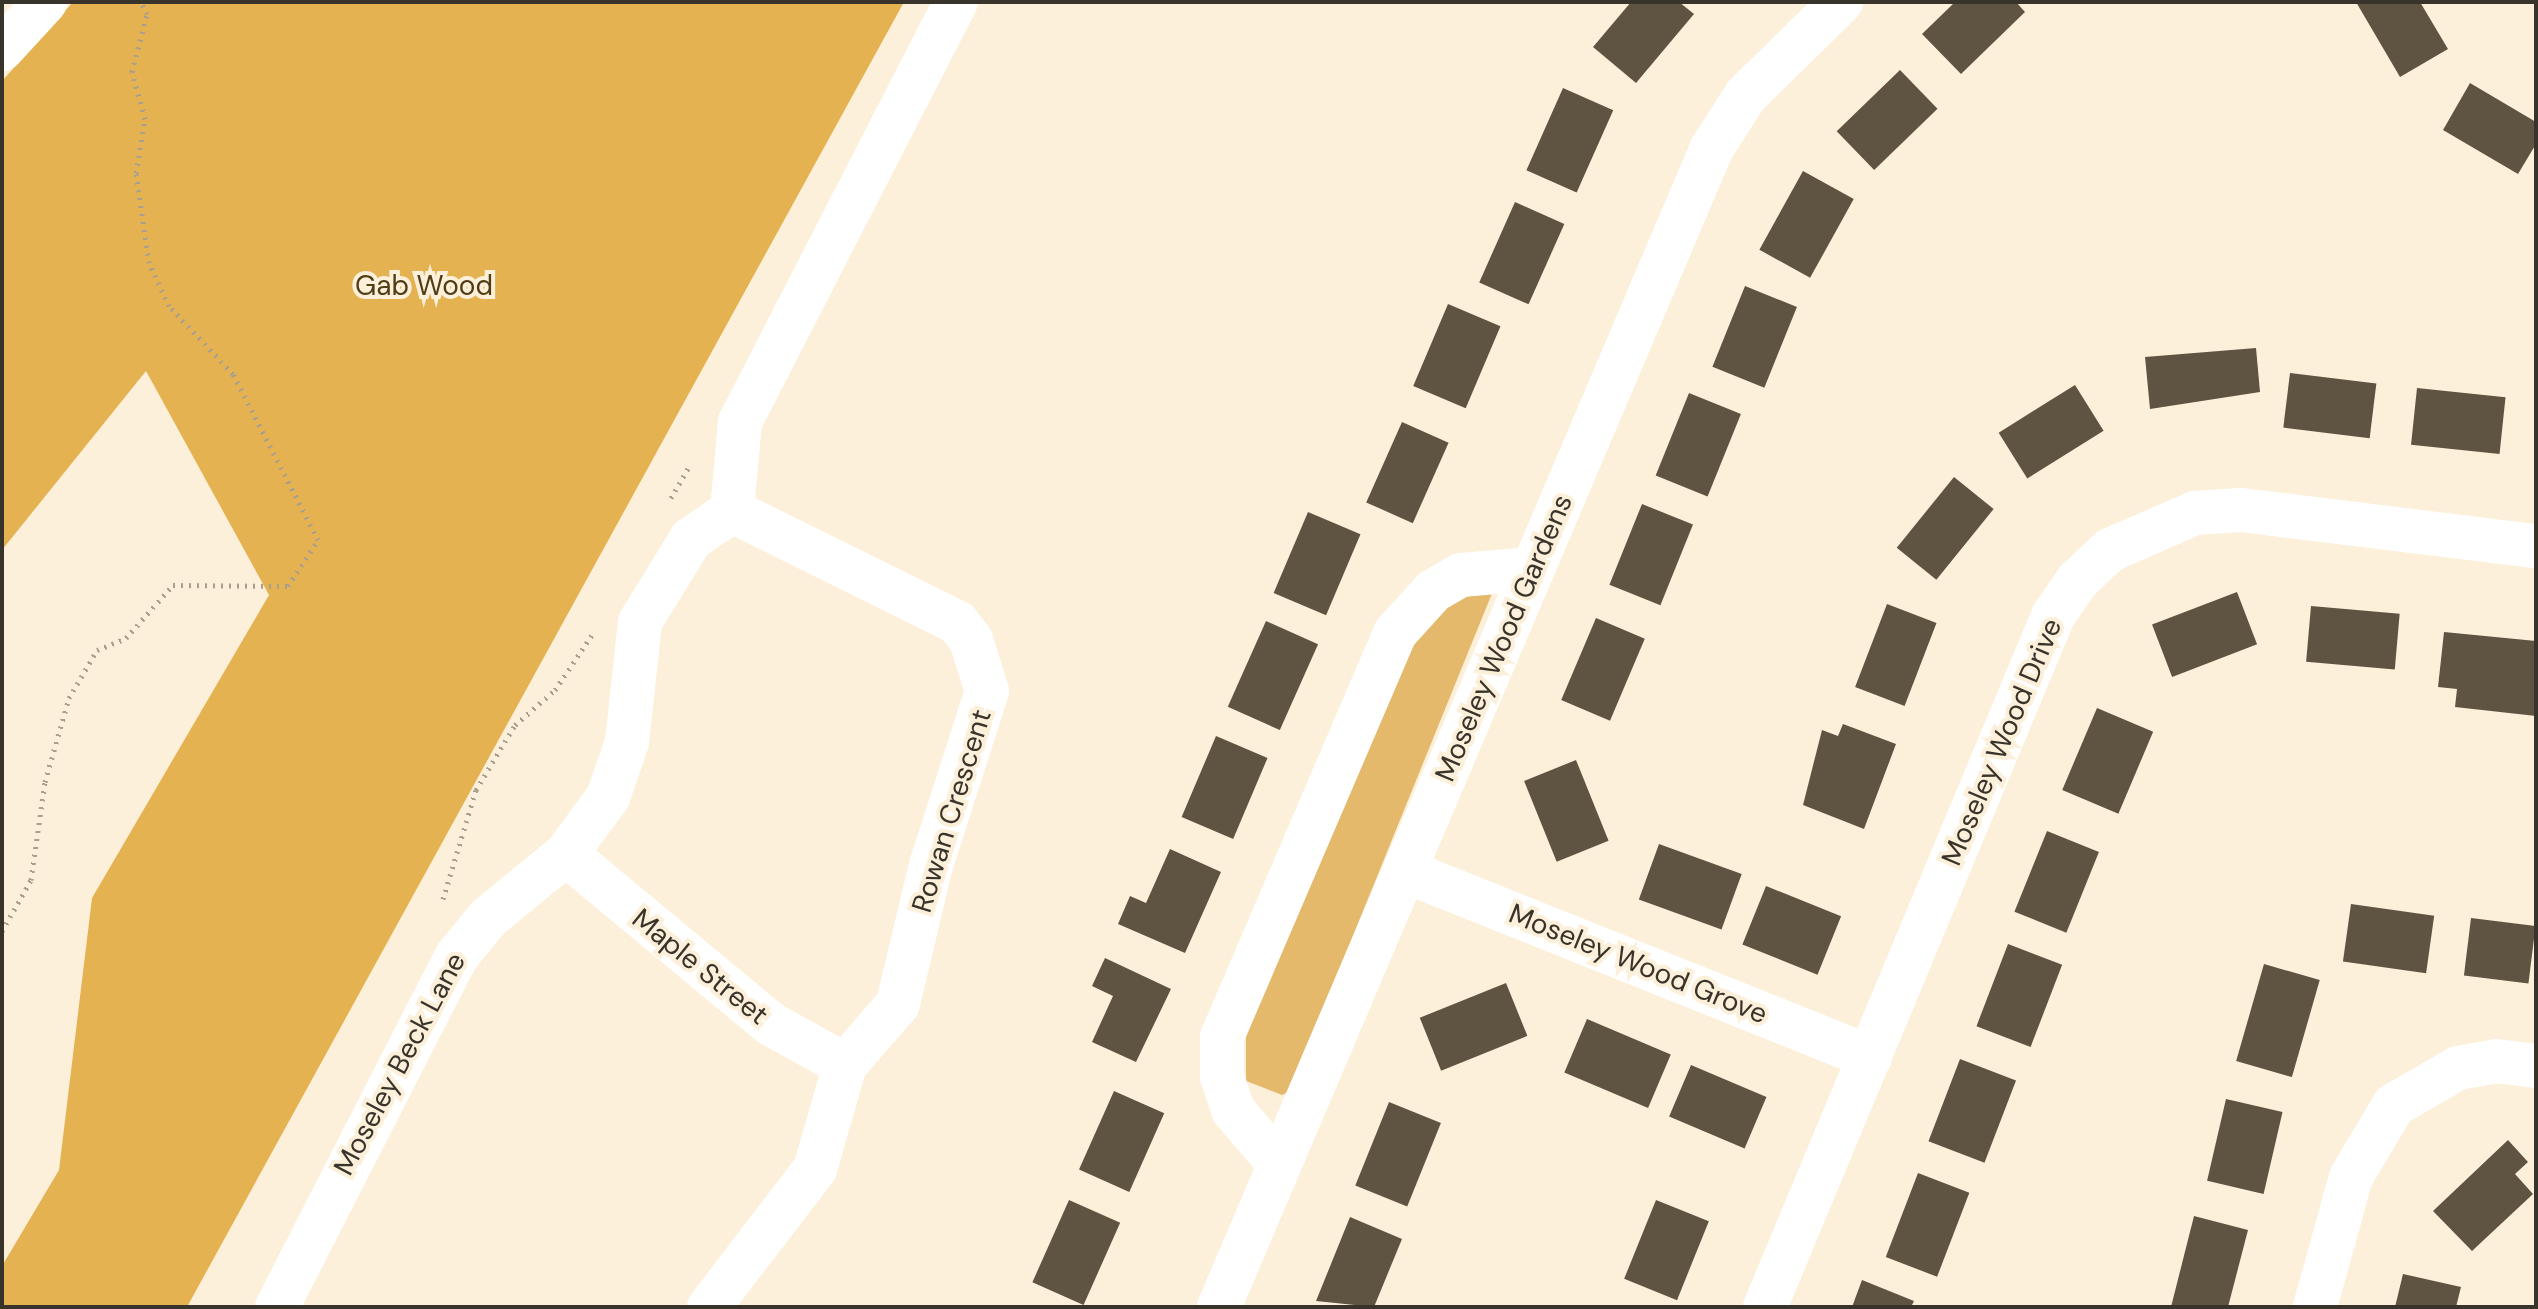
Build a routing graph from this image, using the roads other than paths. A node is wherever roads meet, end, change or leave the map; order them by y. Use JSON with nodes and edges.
{"nodes":[{"id":1,"x":45,"y":2,"type":"edge"},
{"id":2,"x":956,"y":2,"type":"edge"},
{"id":3,"x":1841,"y":2,"type":"edge"},
{"id":4,"x":2,"y":49,"type":"edge"},
{"id":5,"x":732,"y":511,"type":"junction"},
{"id":6,"x":2536,"y":546,"type":"edge"},
{"id":7,"x":1533,"y":569,"type":"junction"},
{"id":8,"x":566,"y":854,"type":"junction"},
{"id":9,"x":1405,"y":871,"type":"junction"},
{"id":10,"x":1870,"y":1057,"type":"junction"},
{"id":11,"x":845,"y":1065,"type":"junction"},
{"id":12,"x":2536,"y":1066,"type":"edge"},
{"id":13,"x":1279,"y":1164,"type":"junction"},
{"id":14,"x":277,"y":1307,"type":"edge"},
{"id":15,"x":709,"y":1307,"type":"edge"},
{"id":16,"x":1219,"y":1307,"type":"edge"},
{"id":17,"x":1765,"y":1307,"type":"edge"},
{"id":18,"x":2315,"y":1307,"type":"edge"}],
"edges":[{"from":1,"to":4,"type":"street"},
{"from":2,"to":5,"type":"street"},
{"from":3,"to":7,"type":"street","name":"Moseley Wood Gardens"},
{"from":5,"to":8,"type":"street"},
{"from":5,"to":11,"type":"street","name":"Rowan Crescent"},
{"from":6,"to":10,"type":"street","name":"Moseley Wood Drive"},
{"from":7,"to":9,"type":"street","name":"Moseley Wood Gardens"},
{"from":7,"to":13,"type":"street"},
{"from":8,"to":11,"type":"street","name":"Maple Street"},
{"from":8,"to":14,"type":"street","name":"Moseley Beck Lane"},
{"from":9,"to":10,"type":"street","name":"Moseley Wood Grove"},
{"from":9,"to":13,"type":"street","name":"Moseley Wood Gardens"},
{"from":10,"to":17,"type":"street","name":"Moseley Wood Drive"},
{"from":11,"to":15,"type":"street","name":"Rowan Crescent"},
{"from":12,"to":18,"type":"street"},
{"from":13,"to":16,"type":"street","name":"Moseley Wood Gardens"}]}
